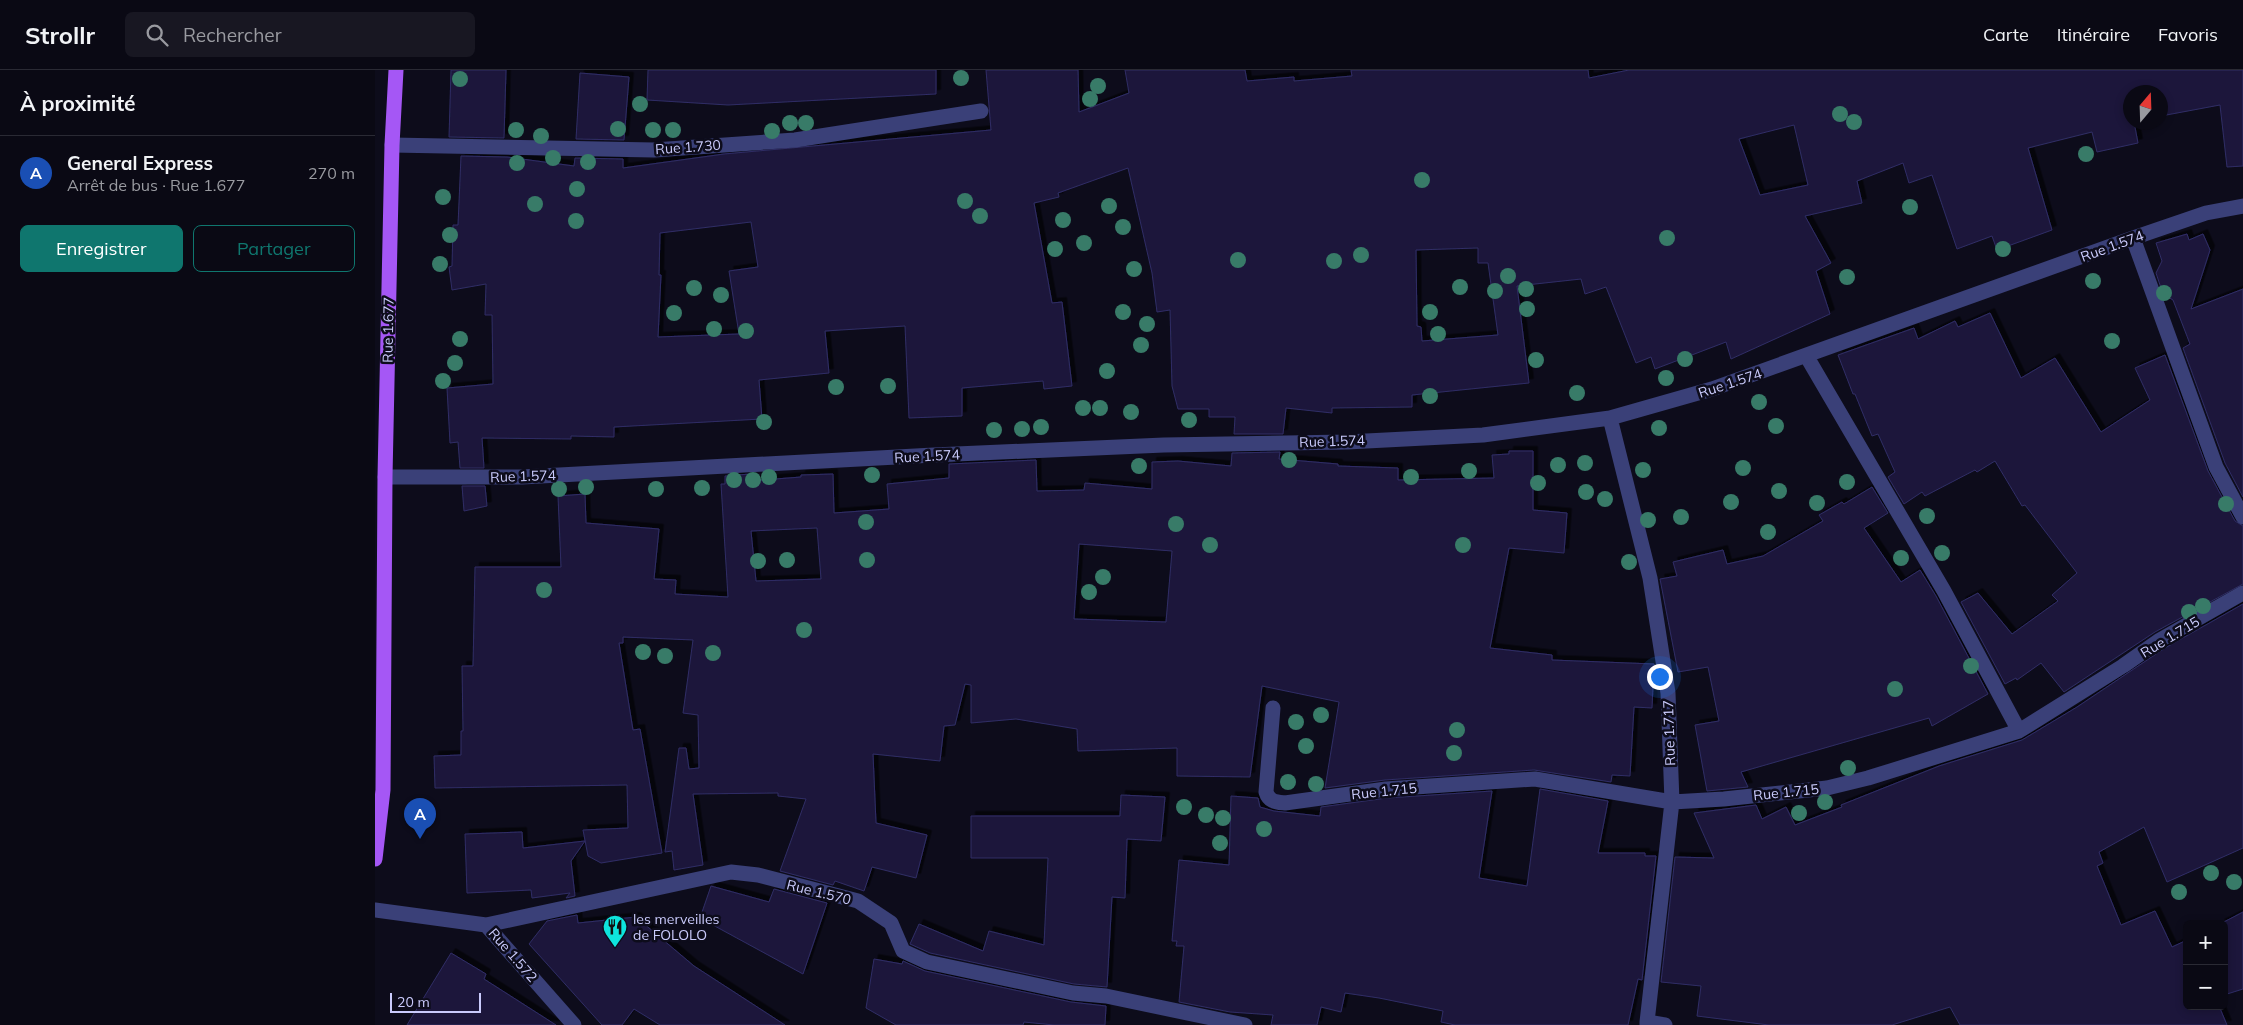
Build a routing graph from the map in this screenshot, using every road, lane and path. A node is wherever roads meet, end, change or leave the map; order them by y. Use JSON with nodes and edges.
{"nodes":[{"id":1,"x":396,"y":70,"type":"edge"},
{"id":2,"x":981,"y":111,"type":"dead end"},
{"id":3,"x":392,"y":146,"type":"junction"},
{"id":4,"x":2243,"y":206,"type":"edge"},
{"id":5,"x":2133,"y":238,"type":"junction"},
{"id":6,"x":1807,"y":357,"type":"junction"},
{"id":7,"x":1610,"y":418,"type":"junction"},
{"id":8,"x":385,"y":477,"type":"junction"},
{"id":9,"x":2243,"y":518,"type":"edge"},
{"id":10,"x":2243,"y":593,"type":"edge"},
{"id":11,"x":1273,"y":708,"type":"dead end"},
{"id":12,"x":2019,"y":731,"type":"junction"},
{"id":13,"x":379,"y":792,"type":"edge"},
{"id":14,"x":1672,"y":802,"type":"junction"},
{"id":15,"x":375,"y":859,"type":"edge"},
{"id":16,"x":375,"y":910,"type":"edge"},
{"id":17,"x":486,"y":925,"type":"junction"},
{"id":18,"x":1647,"y":1023,"type":"edge"},
{"id":19,"x":574,"y":1025,"type":"edge"},
{"id":20,"x":1245,"y":1025,"type":"edge"},
{"id":21,"x":1665,"y":1025,"type":"edge"}],
"edges":[{"from":1,"to":3,"type":"main road","name":"Rue 1.677"},
{"from":2,"to":3,"type":"street","name":"Rue 1.730"},
{"from":3,"to":8,"type":"main road","name":"Rue 1.677"},
{"from":4,"to":5,"type":"street","name":"Rue 1.574"},
{"from":5,"to":6,"type":"street","name":"Rue 1.574"},
{"from":5,"to":9,"type":"street"},
{"from":6,"to":7,"type":"street","name":"Rue 1.574"},
{"from":6,"to":12,"type":"street"},
{"from":7,"to":8,"type":"street","name":"Rue 1.574"},
{"from":7,"to":14,"type":"street","name":"Rue 1.717"},
{"from":8,"to":13,"type":"main road","name":"Rue 1.677"},
{"from":10,"to":12,"type":"street","name":"Rue 1.715"},
{"from":11,"to":14,"type":"street","name":"Rue 1.715"},
{"from":12,"to":14,"type":"street","name":"Rue 1.715"},
{"from":13,"to":15,"type":"main road","name":"Rue 1.677"},
{"from":14,"to":18,"type":"street","name":"Rue 1.717"},
{"from":16,"to":17,"type":"street","name":"Rue 1.572"},
{"from":17,"to":19,"type":"street","name":"Rue 1.572"},
{"from":17,"to":20,"type":"street","name":"Rue 1.570"},
{"from":18,"to":21,"type":"street"}]}
